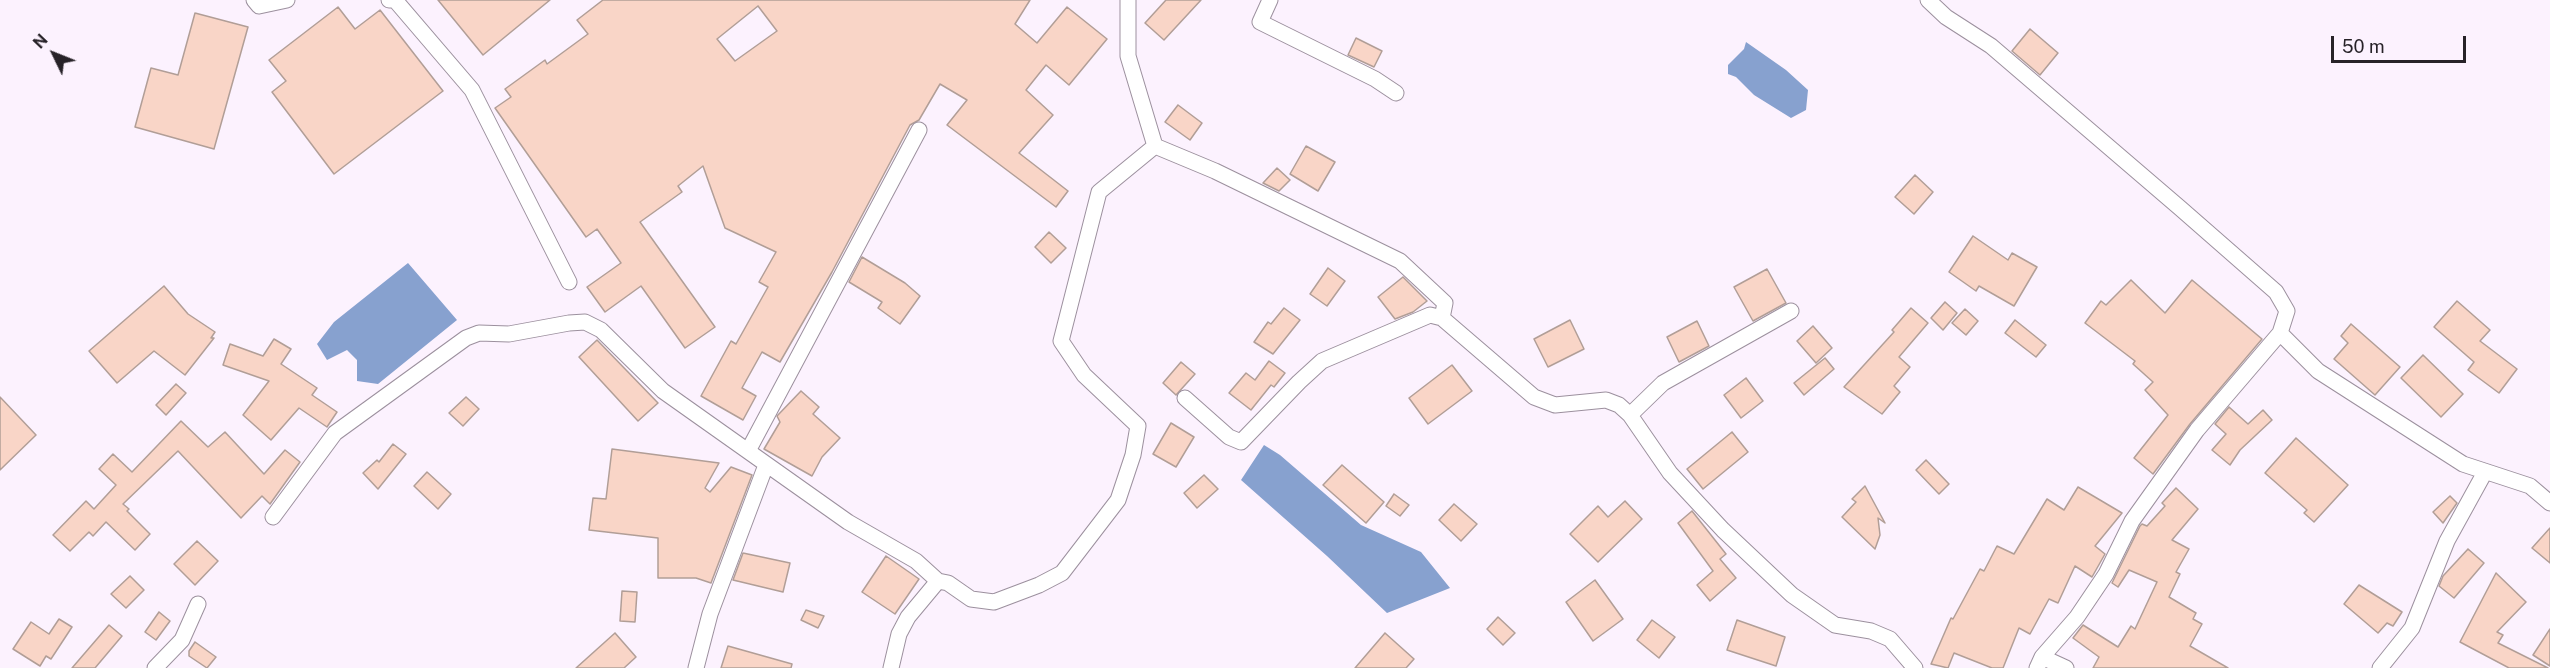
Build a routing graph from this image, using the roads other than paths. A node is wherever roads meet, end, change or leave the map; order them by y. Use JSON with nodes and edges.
{"nodes":[{"id":1,"x":254,"y":0,"type":"edge"},
{"id":2,"x":287,"y":0,"type":"edge"},
{"id":3,"x":389,"y":0,"type":"edge"},
{"id":4,"x":1128,"y":0,"type":"edge"},
{"id":5,"x":1270,"y":0,"type":"edge"},
{"id":6,"x":1928,"y":0,"type":"edge"},
{"id":7,"x":1396,"y":93,"type":"dead end"},
{"id":8,"x":919,"y":130,"type":"dead end"},
{"id":9,"x":1155,"y":146,"type":"junction"},
{"id":10,"x":569,"y":282,"type":"dead end"},
{"id":11,"x":1791,"y":311,"type":"dead end"},
{"id":12,"x":1442,"y":318,"type":"junction"},
{"id":13,"x":2280,"y":333,"type":"junction"},
{"id":14,"x":1185,"y":398,"type":"dead end"},
{"id":15,"x":1629,"y":415,"type":"junction"},
{"id":16,"x":748,"y":451,"type":"junction"},
{"id":17,"x":766,"y":465,"type":"junction"},
{"id":18,"x":2485,"y":471,"type":"junction"},
{"id":19,"x":2550,"y":503,"type":"edge"},
{"id":20,"x":273,"y":517,"type":"dead end"},
{"id":21,"x":938,"y":580,"type":"junction"},
{"id":22,"x":198,"y":604,"type":"dead end"},
{"id":23,"x":2039,"y":663,"type":"edge"},
{"id":24,"x":155,"y":668,"type":"edge"},
{"id":25,"x":696,"y":668,"type":"edge"},
{"id":26,"x":891,"y":668,"type":"edge"},
{"id":27,"x":1915,"y":668,"type":"edge"},
{"id":28,"x":2066,"y":668,"type":"edge"},
{"id":29,"x":2380,"y":668,"type":"edge"}],
"edges":[{"from":1,"to":2,"type":"street"},
{"from":3,"to":10,"type":"street"},
{"from":4,"to":9,"type":"street"},
{"from":5,"to":7,"type":"street"},
{"from":6,"to":13,"type":"street"},
{"from":8,"to":16,"type":"street"},
{"from":9,"to":12,"type":"street"},
{"from":9,"to":21,"type":"street"},
{"from":11,"to":15,"type":"street"},
{"from":12,"to":14,"type":"street"},
{"from":12,"to":15,"type":"street"},
{"from":13,"to":18,"type":"street"},
{"from":13,"to":23,"type":"street"},
{"from":15,"to":27,"type":"street"},
{"from":16,"to":17,"type":"street"},
{"from":16,"to":20,"type":"street"},
{"from":17,"to":21,"type":"street"},
{"from":17,"to":25,"type":"street"},
{"from":18,"to":19,"type":"street"},
{"from":18,"to":29,"type":"street"},
{"from":21,"to":26,"type":"street"},
{"from":22,"to":24,"type":"street"},
{"from":23,"to":28,"type":"street"}]}
